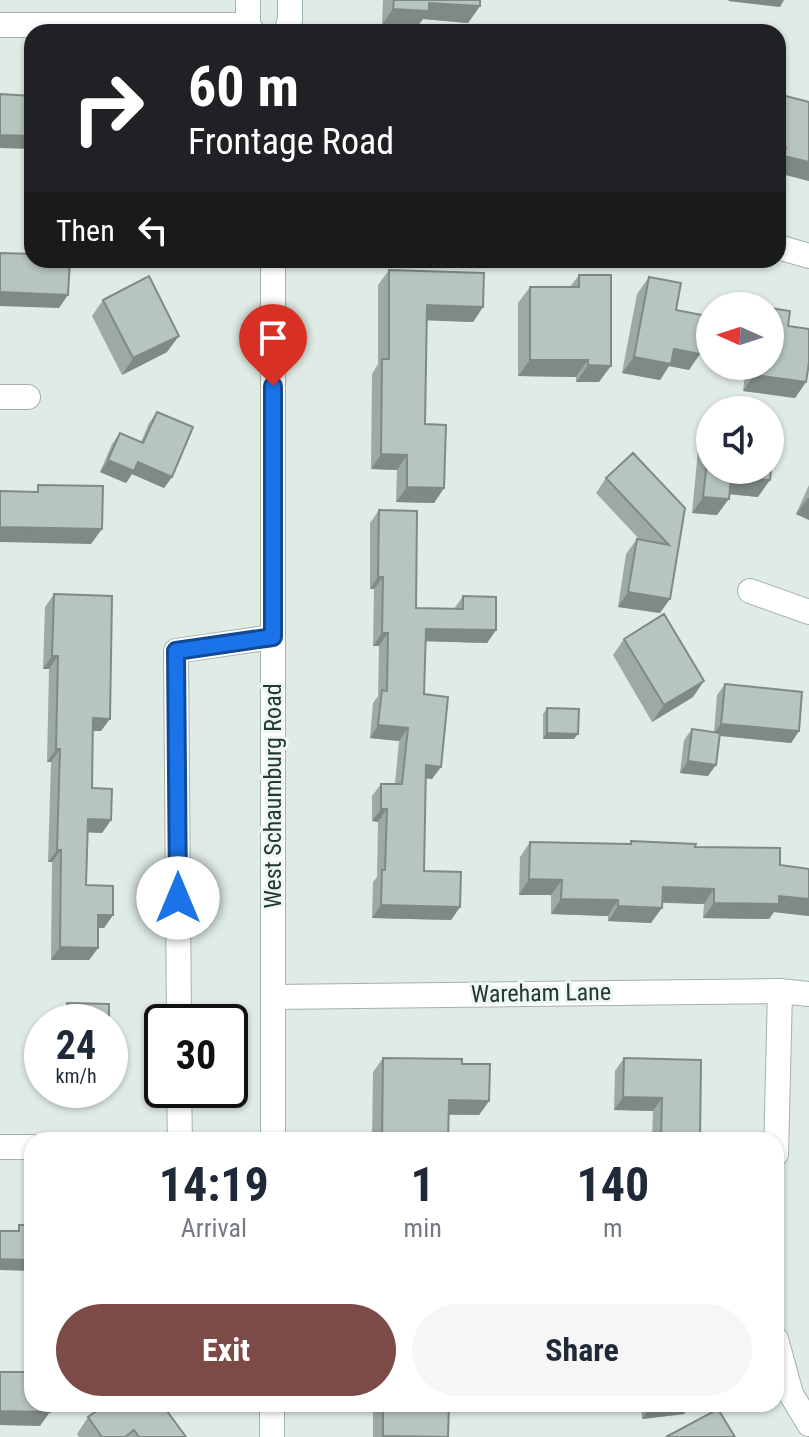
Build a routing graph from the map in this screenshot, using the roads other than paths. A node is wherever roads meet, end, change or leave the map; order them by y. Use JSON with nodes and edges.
{"nodes":[{"id":1,"x":248,"y":0,"type":"edge"},
{"id":2,"x":290,"y":0,"type":"edge"},
{"id":3,"x":250,"y":24,"type":"edge"},
{"id":4,"x":289,"y":24,"type":"edge"},
{"id":5,"x":0,"y":25,"type":"edge"},
{"id":6,"x":24,"y":25,"type":"edge"},
{"id":7,"x":786,"y":249,"type":"edge"},
{"id":8,"x":809,"y":256,"type":"edge"},
{"id":9,"x":273,"y":268,"type":"edge"},
{"id":10,"x":0,"y":397,"type":"edge"},
{"id":11,"x":28,"y":397,"type":"dead end"},
{"id":12,"x":750,"y":591,"type":"dead end"},
{"id":13,"x":809,"y":612,"type":"edge"},
{"id":14,"x":273,"y":637,"type":"junction"},
{"id":15,"x":780,"y":991,"type":"junction"},
{"id":16,"x":809,"y":994,"type":"edge"},
{"id":17,"x":273,"y":997,"type":"junction"},
{"id":18,"x":179,"y":1004,"type":"edge"},
{"id":19,"x":179,"y":1108,"type":"edge"},
{"id":20,"x":180,"y":1132,"type":"edge"},
{"id":21,"x":273,"y":1132,"type":"edge"},
{"id":22,"x":777,"y":1132,"type":"edge"},
{"id":23,"x":0,"y":1147,"type":"edge"},
{"id":24,"x":24,"y":1147,"type":"edge"},
{"id":25,"x":784,"y":1368,"type":"edge"},
{"id":26,"x":272,"y":1412,"type":"edge"},
{"id":27,"x":809,"y":1424,"type":"edge"},
{"id":28,"x":272,"y":1437,"type":"edge"}],
"edges":[{"from":1,"to":3,"type":"street"},
{"from":2,"to":4,"type":"street"},
{"from":5,"to":6,"type":"street"},
{"from":7,"to":8,"type":"street"},
{"from":9,"to":14,"type":"street","name":"West Schaumburg Road"},
{"from":10,"to":11,"type":"street"},
{"from":12,"to":13,"type":"street"},
{"from":14,"to":17,"type":"street","name":"West Schaumburg Road"},
{"from":14,"to":18,"type":"street"},
{"from":15,"to":16,"type":"street","name":"Wareham Lane"},
{"from":15,"to":17,"type":"street","name":"Wareham Lane"},
{"from":15,"to":22,"type":"street"},
{"from":17,"to":21,"type":"street","name":"West Schaumburg Road"},
{"from":19,"to":20,"type":"street"},
{"from":23,"to":24,"type":"street"},
{"from":25,"to":27,"type":"street"},
{"from":26,"to":28,"type":"street"}]}
